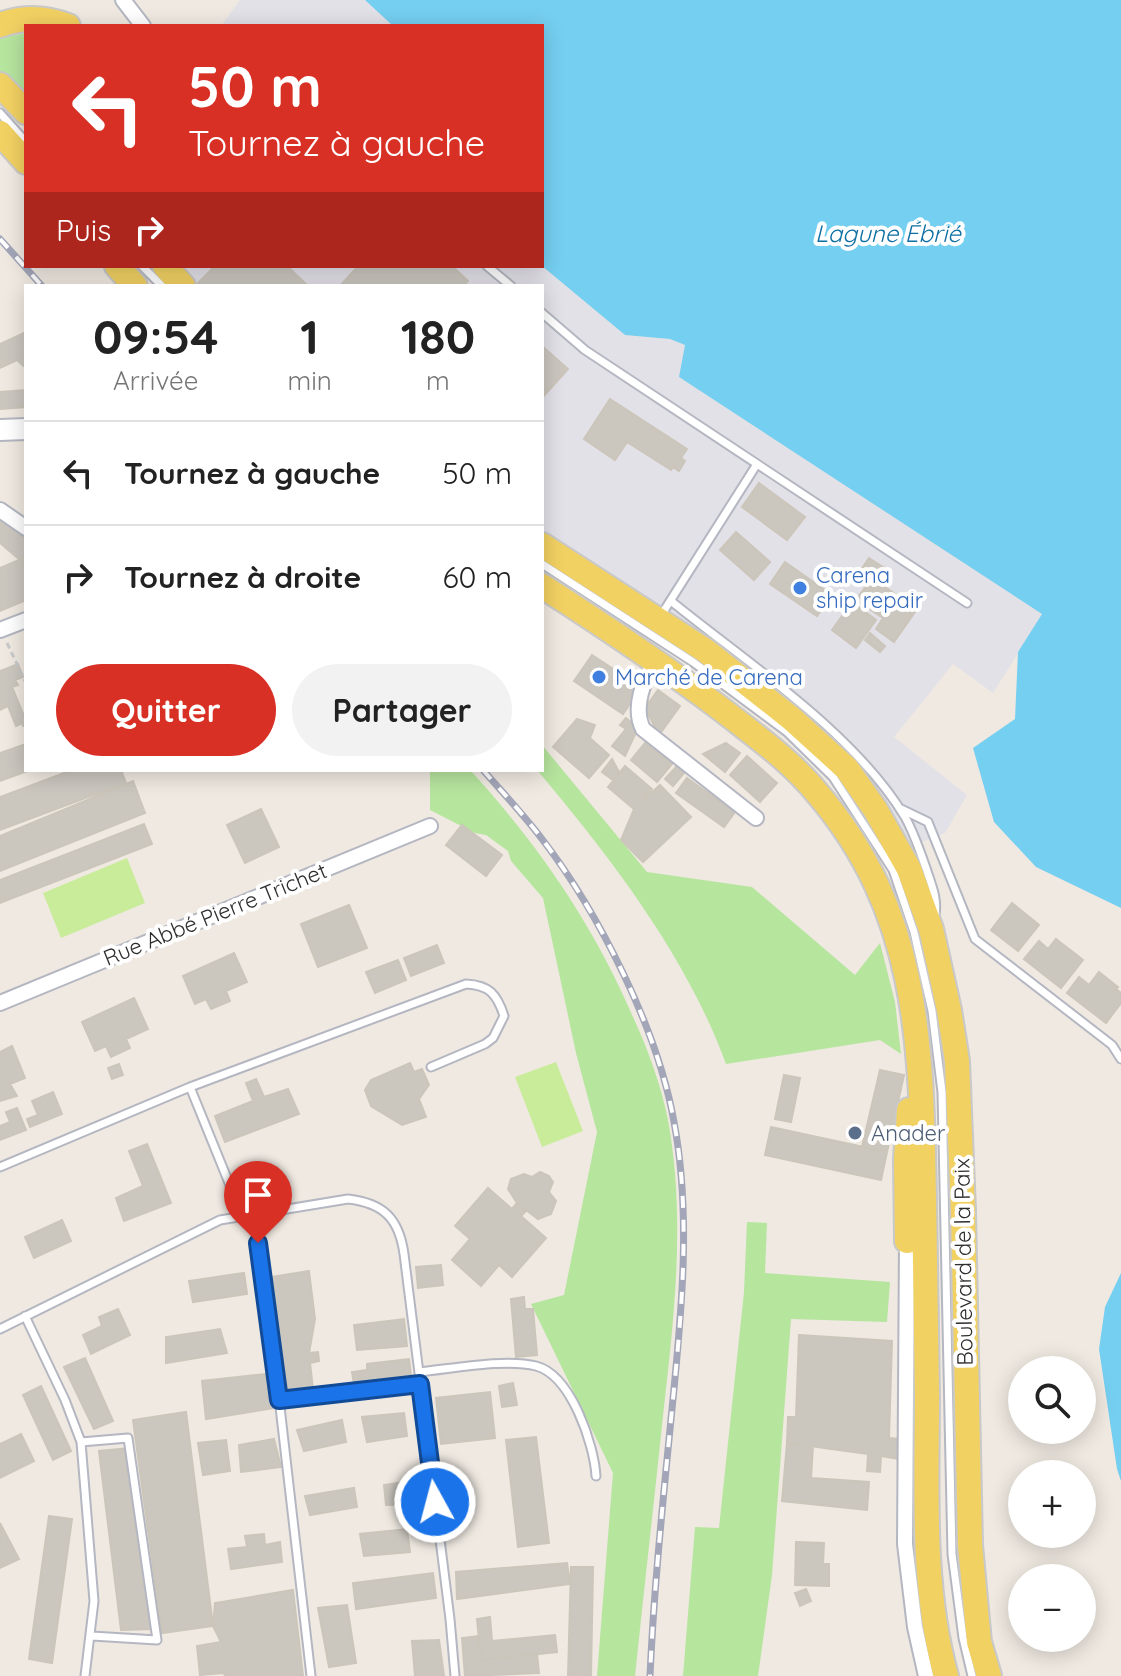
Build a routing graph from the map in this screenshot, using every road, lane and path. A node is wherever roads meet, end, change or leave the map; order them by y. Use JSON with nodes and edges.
{"nodes":[{"id":1,"x":123,"y":0,"type":"edge"},
{"id":2,"x":7,"y":22,"type":"edge"},
{"id":3,"x":63,"y":24,"type":"edge"},
{"id":4,"x":141,"y":24,"type":"edge"},
{"id":5,"x":0,"y":85,"type":"edge"},
{"id":6,"x":24,"y":110,"type":"edge"},
{"id":7,"x":0,"y":113,"type":"edge"},
{"id":8,"x":0,"y":133,"type":"edge"},
{"id":9,"x":24,"y":140,"type":"edge"},
{"id":10,"x":24,"y":160,"type":"edge"},
{"id":11,"x":119,"y":268,"type":"edge"},
{"id":12,"x":144,"y":268,"type":"edge"},
{"id":13,"x":167,"y":268,"type":"edge"},
{"id":14,"x":489,"y":268,"type":"edge"},
{"id":15,"x":133,"y":284,"type":"edge"},
{"id":16,"x":160,"y":284,"type":"edge"},
{"id":17,"x":183,"y":284,"type":"edge"},
{"id":18,"x":509,"y":284,"type":"edge"},
{"id":19,"x":544,"y":315,"type":"edge"},
{"id":20,"x":24,"y":429,"type":"edge"},
{"id":21,"x":0,"y":430,"type":"edge"},
{"id":22,"x":757,"y":464,"type":"junction"},
{"id":23,"x":0,"y":510,"type":"edge"},
{"id":24,"x":24,"y":527,"type":"edge"},
{"id":25,"x":544,"y":546,"type":"edge"},
{"id":26,"x":544,"y":567,"type":"edge"},
{"id":27,"x":560,"y":592,"type":"edge"},
{"id":28,"x":967,"y":603,"type":"dead end"},
{"id":29,"x":657,"y":616,"type":"junction"},
{"id":30,"x":24,"y":621,"type":"edge"},
{"id":31,"x":0,"y":630,"type":"edge"},
{"id":32,"x":656,"y":660,"type":"junction"},
{"id":33,"x":24,"y":679,"type":"edge"},
{"id":34,"x":898,"y":808,"type":"junction"},
{"id":35,"x":756,"y":818,"type":"dead end"},
{"id":36,"x":430,"y":826,"type":"dead end"},
{"id":37,"x":931,"y":929,"type":"junction"},
{"id":38,"x":0,"y":1003,"type":"edge"},
{"id":39,"x":1121,"y":1059,"type":"edge"},
{"id":40,"x":431,"y":1067,"type":"dead end"},
{"id":41,"x":919,"y":1082,"type":"junction"},
{"id":42,"x":190,"y":1087,"type":"junction"},
{"id":43,"x":0,"y":1167,"type":"edge"},
{"id":44,"x":254,"y":1213,"type":"junction"},
{"id":45,"x":242,"y":1215,"type":"junction"},
{"id":46,"x":907,"y":1241,"type":"joint"},
{"id":47,"x":25,"y":1316,"type":"junction"},
{"id":48,"x":0,"y":1329,"type":"edge"},
{"id":49,"x":419,"y":1372,"type":"junction"},
{"id":50,"x":420,"y":1384,"type":"junction"},
{"id":51,"x":279,"y":1400,"type":"junction"},
{"id":52,"x":81,"y":1442,"type":"junction"},
{"id":53,"x":596,"y":1476,"type":"dead end"},
{"id":54,"x":92,"y":1636,"type":"junction"},
{"id":55,"x":979,"y":1642,"type":"junction"},
{"id":56,"x":85,"y":1676,"type":"edge"},
{"id":57,"x":311,"y":1676,"type":"edge"},
{"id":58,"x":455,"y":1676,"type":"edge"},
{"id":59,"x":926,"y":1676,"type":"edge"},
{"id":60,"x":946,"y":1676,"type":"edge"},
{"id":61,"x":972,"y":1676,"type":"edge"},
{"id":62,"x":989,"y":1676,"type":"edge"},
{"id":63,"x":999,"y":1676,"type":"edge"}],
"edges":[{"from":1,"to":4,"type":"street"},
{"from":2,"to":3,"type":"main road"},
{"from":5,"to":6,"type":"main road"},
{"from":7,"to":9,"type":"lane"},
{"from":8,"to":10,"type":"main road"},
{"from":11,"to":15,"type":"main road"},
{"from":12,"to":16,"type":"lane"},
{"from":13,"to":17,"type":"main road"},
{"from":14,"to":18,"type":"lane"},
{"from":19,"to":22,"type":"lane"},
{"from":20,"to":21,"type":"main road"},
{"from":22,"to":28,"type":"lane"},
{"from":22,"to":29,"type":"lane"},
{"from":23,"to":24,"type":"street"},
{"from":25,"to":29,"type":"main road","name":"Boulevard de la Paix"},
{"from":26,"to":27,"type":"lane","name":"Boulevard de la Paix"},
{"from":27,"to":29,"type":"lane"},
{"from":27,"to":29,"type":"lane","name":"Boulevard de la Paix"},
{"from":27,"to":32,"type":"main road","name":"Boulevard de la Paix"},
{"from":29,"to":34,"type":"lane"},
{"from":29,"to":37,"type":"main road","name":"Boulevard de la Paix"},
{"from":29,"to":61,"type":"lane","name":"Boulevard de la Paix"},
{"from":30,"to":31,"type":"street"},
{"from":31,"to":33,"type":"path"},
{"from":32,"to":35,"type":"street"},
{"from":32,"to":41,"type":"main road","name":"Boulevard de la Paix"},
{"from":34,"to":37,"type":"lane"},
{"from":34,"to":39,"type":"lane"},
{"from":36,"to":38,"type":"street","name":"Rue Abbé Pierre Trichet"},
{"from":37,"to":55,"type":"main road","name":"Boulevard de la Paix"},
{"from":40,"to":42,"type":"lane"},
{"from":41,"to":46,"type":"main road"},
{"from":41,"to":60,"type":"main road","name":"Boulevard de la Paix"},
{"from":42,"to":43,"type":"lane"},
{"from":42,"to":45,"type":"lane"},
{"from":44,"to":45,"type":"lane"},
{"from":44,"to":49,"type":"lane"},
{"from":44,"to":51,"type":"lane"},
{"from":45,"to":47,"type":"lane"},
{"from":46,"to":59,"type":"street"},
{"from":47,"to":48,"type":"lane"},
{"from":47,"to":52,"type":"lane"},
{"from":49,"to":50,"type":"lane"},
{"from":49,"to":53,"type":"lane"},
{"from":50,"to":51,"type":"lane"},
{"from":50,"to":58,"type":"lane"},
{"from":51,"to":57,"type":"lane"},
{"from":52,"to":54,"type":"lane"},
{"from":52,"to":54,"type":"lane"},
{"from":54,"to":56,"type":"lane"},
{"from":55,"to":62,"type":"main road","name":"Boulevard de la Paix"},
{"from":55,"to":63,"type":"main road"}]}
